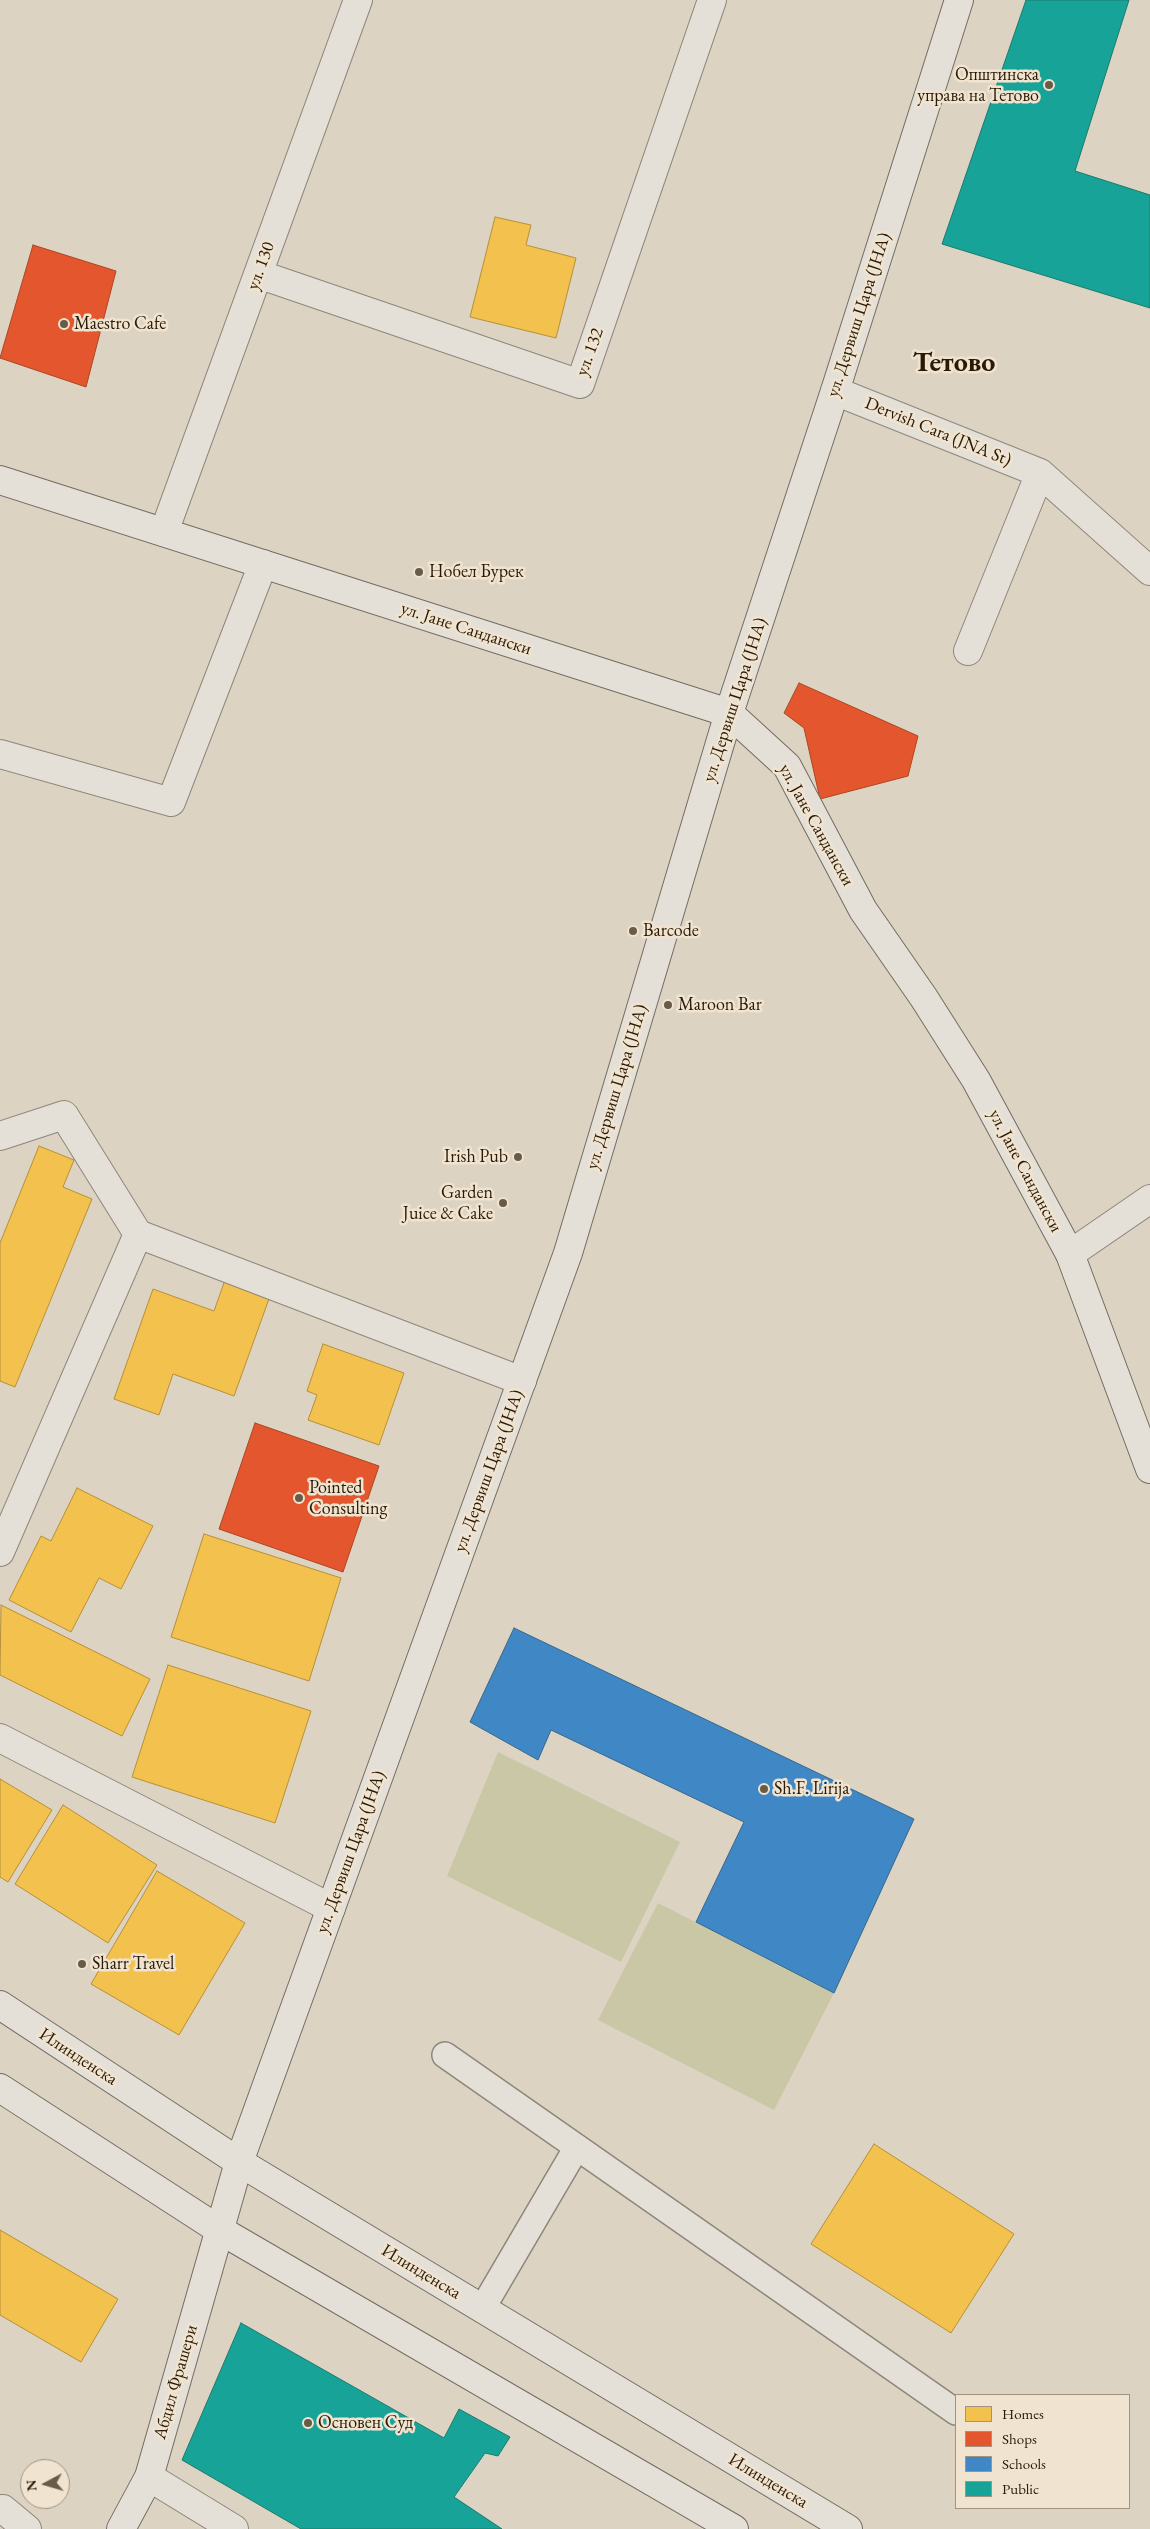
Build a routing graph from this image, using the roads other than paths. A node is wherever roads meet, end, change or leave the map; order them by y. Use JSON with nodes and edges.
{"nodes":[{"id":1,"x":358,"y":0,"type":"edge"},
{"id":2,"x":712,"y":0,"type":"edge"},
{"id":3,"x":959,"y":0,"type":"edge"},
{"id":4,"x":258,"y":274,"type":"junction"},
{"id":5,"x":836,"y":391,"type":"junction"},
{"id":6,"x":1040,"y":473,"type":"junction"},
{"id":7,"x":0,"y":480,"type":"edge"},
{"id":8,"x":164,"y":532,"type":"junction"},
{"id":9,"x":263,"y":564,"type":"junction"},
{"id":10,"x":1150,"y":571,"type":"edge"},
{"id":11,"x":968,"y":651,"type":"dead end"},
{"id":12,"x":729,"y":713,"type":"junction"},
{"id":13,"x":0,"y":754,"type":"edge"},
{"id":14,"x":0,"y":1136,"type":"edge"},
{"id":15,"x":1150,"y":1199,"type":"edge"},
{"id":16,"x":138,"y":1234,"type":"junction"},
{"id":17,"x":1070,"y":1254,"type":"junction"},
{"id":18,"x":522,"y":1381,"type":"junction"},
{"id":19,"x":1147,"y":1453,"type":"edge"},
{"id":20,"x":0,"y":1552,"type":"edge"},
{"id":21,"x":0,"y":1738,"type":"edge"},
{"id":22,"x":331,"y":1908,"type":"junction"},
{"id":23,"x":0,"y":2006,"type":"edge"},
{"id":24,"x":445,"y":2055,"type":"dead end"},
{"id":25,"x":0,"y":2088,"type":"edge"},
{"id":26,"x":577,"y":2147,"type":"junction"},
{"id":27,"x":239,"y":2162,"type":"junction"},
{"id":28,"x":218,"y":2229,"type":"junction"},
{"id":29,"x":482,"y":2309,"type":"junction"},
{"id":30,"x":955,"y":2411,"type":"edge"},
{"id":31,"x":149,"y":2477,"type":"junction"},
{"id":32,"x":3,"y":2509,"type":"dead end"},
{"id":33,"x":27,"y":2529,"type":"edge"},
{"id":34,"x":121,"y":2529,"type":"edge"},
{"id":35,"x":234,"y":2529,"type":"edge"},
{"id":36,"x":734,"y":2529,"type":"edge"},
{"id":37,"x":848,"y":2529,"type":"edge"}],
"edges":[{"from":1,"to":4,"type":"street","name":"ул. 130"},
{"from":2,"to":4,"type":"street","name":"ул. 132"},
{"from":3,"to":5,"type":"street","name":"ул. Дервиш Цара (ЈНА)"},
{"from":4,"to":8,"type":"street","name":"ул. 130"},
{"from":5,"to":6,"type":"street","name":"Dervish Cara (JNA St)"},
{"from":5,"to":12,"type":"street","name":"ул. Дервиш Цара (ЈНА)"},
{"from":6,"to":10,"type":"street","name":"Dervish Cara (JNA St)"},
{"from":6,"to":11,"type":"street"},
{"from":7,"to":8,"type":"street","name":"ул. Јане Сандански"},
{"from":8,"to":9,"type":"street","name":"ул. Јане Сандански"},
{"from":9,"to":12,"type":"street","name":"ул. Јане Сандански"},
{"from":9,"to":13,"type":"street"},
{"from":12,"to":17,"type":"street","name":"ул. Јане Сандански"},
{"from":12,"to":18,"type":"street","name":"ул. Дервиш Цара (ЈНА)"},
{"from":14,"to":16,"type":"street"},
{"from":15,"to":17,"type":"street"},
{"from":16,"to":18,"type":"street"},
{"from":16,"to":20,"type":"street"},
{"from":17,"to":19,"type":"street","name":"ул. Јане Сандански"},
{"from":18,"to":22,"type":"street","name":"ул. Дервиш Цара (ЈНА)"},
{"from":21,"to":22,"type":"street"},
{"from":22,"to":27,"type":"street","name":"ул. Дервиш Цара (ЈНА)"},
{"from":23,"to":27,"type":"street","name":"Илинденска"},
{"from":24,"to":26,"type":"lane"},
{"from":25,"to":28,"type":"street"},
{"from":26,"to":29,"type":"lane"},
{"from":26,"to":30,"type":"lane"},
{"from":27,"to":28,"type":"street","name":"ул. Дервиш Цара (ЈНА)"},
{"from":27,"to":29,"type":"street","name":"Илинденска"},
{"from":28,"to":31,"type":"street","name":"Абдил Фрашери"},
{"from":28,"to":36,"type":"street"},
{"from":29,"to":37,"type":"street","name":"Илинденска"},
{"from":31,"to":34,"type":"street","name":"Абдил Фрашери"},
{"from":31,"to":35,"type":"street"},
{"from":32,"to":33,"type":"street"}]}
